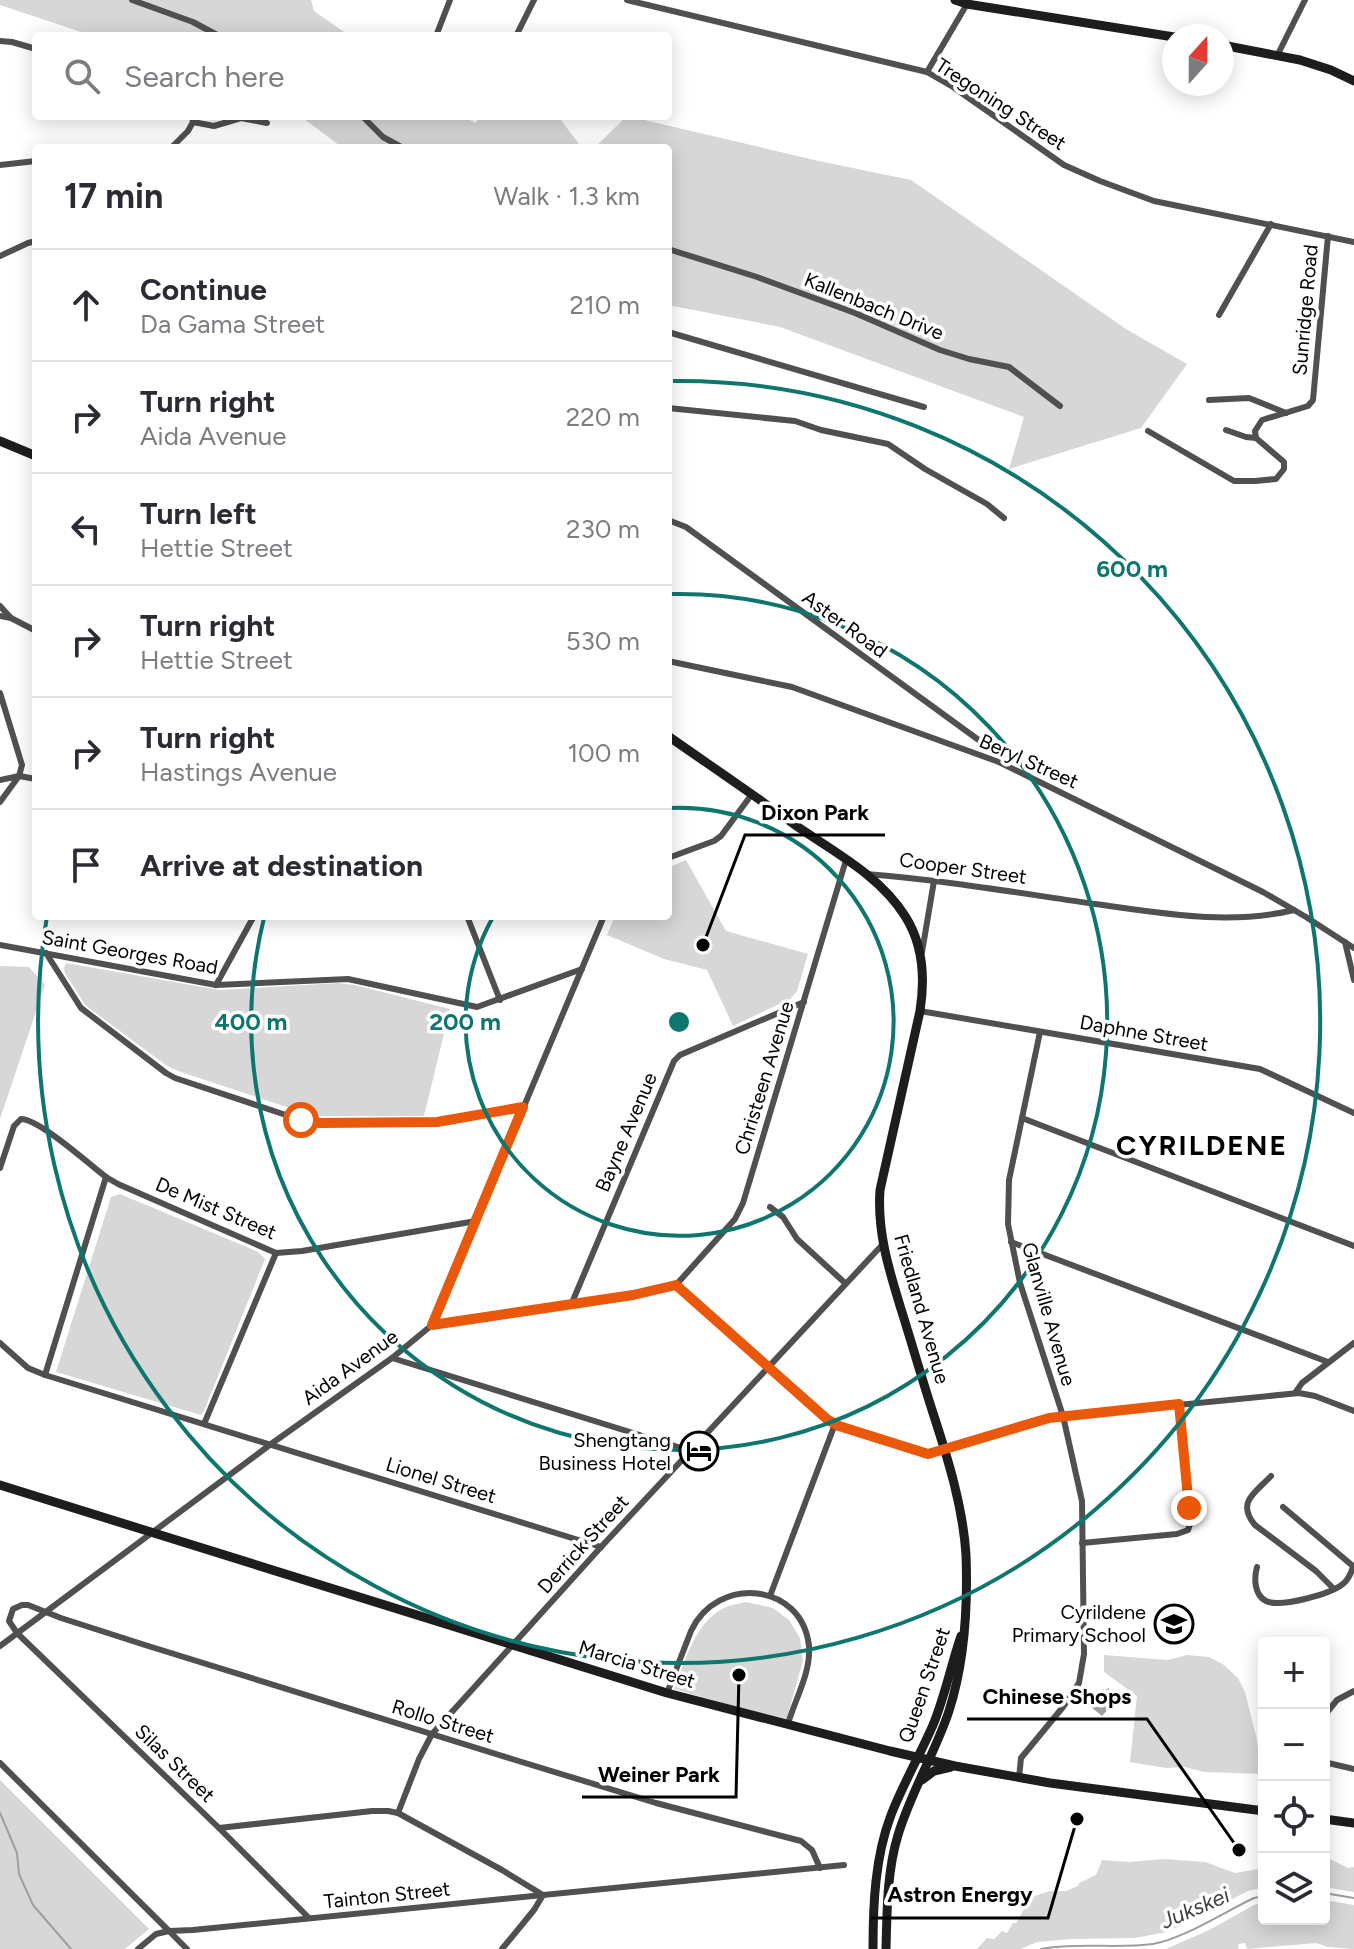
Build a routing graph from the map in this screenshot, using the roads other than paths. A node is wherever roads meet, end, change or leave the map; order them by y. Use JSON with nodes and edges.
{"nodes":[{"id":1,"x":132,"y":0,"type":"edge"},
{"id":2,"x":450,"y":0,"type":"edge"},
{"id":3,"x":534,"y":0,"type":"edge"},
{"id":4,"x":627,"y":0,"type":"edge"},
{"id":5,"x":955,"y":0,"type":"edge"},
{"id":6,"x":1305,"y":0,"type":"edge"},
{"id":7,"x":967,"y":4,"type":"junction"},
{"id":8,"x":212,"y":32,"type":"edge"},
{"id":9,"x":438,"y":32,"type":"edge"},
{"id":10,"x":518,"y":32,"type":"edge"},
{"id":11,"x":1162,"y":35,"type":"edge"},
{"id":12,"x":0,"y":41,"type":"edge"},
{"id":13,"x":1234,"y":47,"type":"edge"},
{"id":14,"x":32,"y":48,"type":"edge"},
{"id":15,"x":1278,"y":54,"type":"junction"},
{"id":16,"x":927,"y":72,"type":"junction"},
{"id":17,"x":1354,"y":81,"type":"edge"},
{"id":18,"x":192,"y":120,"type":"edge"},
{"id":19,"x":195,"y":120,"type":"edge"},
{"id":20,"x":234,"y":120,"type":"edge"},
{"id":21,"x":251,"y":120,"type":"edge"},
{"id":22,"x":366,"y":120,"type":"edge"},
{"id":23,"x":267,"y":123,"type":"dead end"},
{"id":24,"x":175,"y":144,"type":"edge"},
{"id":25,"x":396,"y":144,"type":"edge"},
{"id":26,"x":32,"y":161,"type":"edge"},
{"id":27,"x":0,"y":165,"type":"edge"},
{"id":28,"x":1271,"y":224,"type":"junction"},
{"id":29,"x":1328,"y":236,"type":"junction"},
{"id":30,"x":32,"y":242,"type":"edge"},
{"id":31,"x":1354,"y":242,"type":"edge"},
{"id":32,"x":672,"y":250,"type":"edge"},
{"id":33,"x":0,"y":256,"type":"edge"},
{"id":34,"x":1219,"y":315,"type":"dead end"},
{"id":35,"x":672,"y":333,"type":"edge"},
{"id":36,"x":1209,"y":400,"type":"dead end"},
{"id":37,"x":1060,"y":406,"type":"dead end"},
{"id":38,"x":924,"y":407,"type":"dead end"},
{"id":39,"x":672,"y":408,"type":"edge"},
{"id":40,"x":1286,"y":413,"type":"junction"},
{"id":41,"x":1226,"y":430,"type":"dead end"},
{"id":42,"x":1148,"y":431,"type":"dead end"},
{"id":43,"x":1256,"y":438,"type":"junction"},
{"id":44,"x":0,"y":441,"type":"edge"},
{"id":45,"x":32,"y":454,"type":"edge"},
{"id":46,"x":1004,"y":518,"type":"dead end"},
{"id":47,"x":672,"y":522,"type":"edge"},
{"id":48,"x":0,"y":606,"type":"edge"},
{"id":49,"x":0,"y":616,"type":"edge"},
{"id":50,"x":11,"y":618,"type":"junction"},
{"id":51,"x":32,"y":629,"type":"edge"},
{"id":52,"x":672,"y":662,"type":"edge"},
{"id":53,"x":0,"y":693,"type":"edge"},
{"id":54,"x":672,"y":739,"type":"edge"},
{"id":55,"x":1000,"y":760,"type":"junction"},
{"id":56,"x":19,"y":776,"type":"junction"},
{"id":57,"x":32,"y":778,"type":"edge"},
{"id":58,"x":0,"y":780,"type":"edge"},
{"id":59,"x":752,"y":794,"type":"junction"},
{"id":60,"x":0,"y":802,"type":"edge"},
{"id":61,"x":672,"y":857,"type":"edge"},
{"id":62,"x":846,"y":860,"type":"junction"},
{"id":63,"x":866,"y":874,"type":"junction"},
{"id":64,"x":934,"y":881,"type":"junction"},
{"id":65,"x":1294,"y":910,"type":"junction"},
{"id":66,"x":252,"y":920,"type":"edge"},
{"id":67,"x":469,"y":920,"type":"edge"},
{"id":68,"x":602,"y":920,"type":"edge"},
{"id":69,"x":1345,"y":942,"type":"junction"},
{"id":70,"x":0,"y":945,"type":"edge"},
{"id":71,"x":1354,"y":948,"type":"edge"},
{"id":72,"x":46,"y":953,"type":"junction"},
{"id":73,"x":921,"y":958,"type":"junction"},
{"id":74,"x":582,"y":969,"type":"junction"},
{"id":75,"x":1354,"y":980,"type":"edge"},
{"id":76,"x":216,"y":985,"type":"junction"},
{"id":77,"x":500,"y":1000,"type":"junction"},
{"id":78,"x":804,"y":1002,"type":"junction"},
{"id":79,"x":920,"y":1011,"type":"junction"},
{"id":80,"x":1040,"y":1032,"type":"junction"},
{"id":81,"x":523,"y":1107,"type":"junction"},
{"id":82,"x":1354,"y":1113,"type":"edge"},
{"id":83,"x":1022,"y":1118,"type":"junction"},
{"id":84,"x":0,"y":1168,"type":"edge"},
{"id":85,"x":106,"y":1177,"type":"junction"},
{"id":86,"x":770,"y":1207,"type":"dead end"},
{"id":87,"x":476,"y":1221,"type":"junction"},
{"id":88,"x":1011,"y":1242,"type":"junction"},
{"id":89,"x":883,"y":1244,"type":"junction"},
{"id":90,"x":1354,"y":1246,"type":"edge"},
{"id":91,"x":276,"y":1253,"type":"junction"},
{"id":92,"x":845,"y":1283,"type":"junction"},
{"id":93,"x":676,"y":1285,"type":"junction"},
{"id":94,"x":571,"y":1305,"type":"junction"},
{"id":95,"x":432,"y":1325,"type":"junction"},
{"id":96,"x":0,"y":1343,"type":"edge"},
{"id":97,"x":1354,"y":1343,"type":"edge"},
{"id":98,"x":392,"y":1358,"type":"junction"},
{"id":99,"x":1328,"y":1362,"type":"junction"},
{"id":100,"x":767,"y":1366,"type":"junction"},
{"id":101,"x":45,"y":1375,"type":"junction"},
{"id":102,"x":1295,"y":1393,"type":"junction"},
{"id":103,"x":1179,"y":1404,"type":"junction"},
{"id":104,"x":1354,"y":1411,"type":"edge"},
{"id":105,"x":1063,"y":1416,"type":"junction"},
{"id":106,"x":204,"y":1424,"type":"junction"},
{"id":107,"x":835,"y":1424,"type":"junction"},
{"id":108,"x":271,"y":1444,"type":"junction"},
{"id":109,"x":945,"y":1450,"type":"junction"},
{"id":110,"x":691,"y":1451,"type":"junction"},
{"id":111,"x":1271,"y":1476,"type":"dead end"},
{"id":112,"x":0,"y":1485,"type":"edge"},
{"id":113,"x":1283,"y":1507,"type":"dead end"},
{"id":114,"x":152,"y":1532,"type":"junction"},
{"id":115,"x":1082,"y":1543,"type":"junction"},
{"id":116,"x":601,"y":1547,"type":"junction"},
{"id":117,"x":1257,"y":1567,"type":"dead end"},
{"id":118,"x":1354,"y":1567,"type":"edge"},
{"id":119,"x":1334,"y":1589,"type":"junction"},
{"id":120,"x":770,"y":1596,"type":"junction"},
{"id":121,"x":45,"y":1612,"type":"junction"},
{"id":122,"x":965,"y":1621,"type":"junction"},
{"id":123,"x":17,"y":1633,"type":"junction"},
{"id":124,"x":515,"y":1645,"type":"junction"},
{"id":125,"x":0,"y":1646,"type":"edge"},
{"id":126,"x":1354,"y":1691,"type":"edge"},
{"id":127,"x":667,"y":1693,"type":"junction"},
{"id":128,"x":1330,"y":1709,"type":"edge"},
{"id":129,"x":788,"y":1724,"type":"junction"},
{"id":130,"x":432,"y":1734,"type":"junction"},
{"id":131,"x":917,"y":1758,"type":"junction"},
{"id":132,"x":929,"y":1761,"type":"junction"},
{"id":133,"x":0,"y":1763,"type":"edge"},
{"id":134,"x":1330,"y":1763,"type":"edge"},
{"id":135,"x":955,"y":1766,"type":"junction"},
{"id":136,"x":1354,"y":1769,"type":"edge"},
{"id":137,"x":1019,"y":1778,"type":"junction"},
{"id":138,"x":919,"y":1783,"type":"junction"},
{"id":139,"x":1258,"y":1809,"type":"edge"},
{"id":140,"x":398,"y":1813,"type":"junction"},
{"id":141,"x":1330,"y":1819,"type":"edge"},
{"id":142,"x":1354,"y":1823,"type":"edge"},
{"id":143,"x":219,"y":1828,"type":"junction"},
{"id":144,"x":844,"y":1865,"type":"dead end"},
{"id":145,"x":820,"y":1868,"type":"junction"},
{"id":146,"x":543,"y":1895,"type":"junction"},
{"id":147,"x":309,"y":1918,"type":"junction"},
{"id":148,"x":169,"y":1931,"type":"junction"},
{"id":149,"x":138,"y":1949,"type":"edge"},
{"id":150,"x":187,"y":1949,"type":"edge"},
{"id":151,"x":502,"y":1949,"type":"edge"},
{"id":152,"x":873,"y":1949,"type":"edge"},
{"id":153,"x":886,"y":1949,"type":"edge"}],
"edges":[{"from":1,"to":8,"type":"street"},
{"from":2,"to":9,"type":"street"},
{"from":3,"to":10,"type":"street"},
{"from":4,"to":16,"type":"street","name":"Tregoning Street"},
{"from":5,"to":7,"type":"main road"},
{"from":6,"to":15,"type":"street"},
{"from":7,"to":11,"type":"main road"},
{"from":7,"to":16,"type":"street"},
{"from":12,"to":14,"type":"street"},
{"from":13,"to":15,"type":"main road"},
{"from":15,"to":17,"type":"main road"},
{"from":16,"to":28,"type":"street","name":"Tregoning Street"},
{"from":18,"to":24,"type":"street"},
{"from":19,"to":20,"type":"street"},
{"from":21,"to":23,"type":"street"},
{"from":22,"to":25,"type":"street"},
{"from":26,"to":27,"type":"street"},
{"from":28,"to":29,"type":"street","name":"Tregoning Street"},
{"from":28,"to":34,"type":"street"},
{"from":29,"to":31,"type":"street","name":"Tregoning Street"},
{"from":29,"to":40,"type":"street","name":"Sunridge Road"},
{"from":30,"to":33,"type":"street"},
{"from":32,"to":37,"type":"street","name":"Kallenbach Drive"},
{"from":35,"to":38,"type":"street"},
{"from":36,"to":40,"type":"street"},
{"from":39,"to":46,"type":"street"},
{"from":40,"to":43,"type":"street","name":"Sunridge Road"},
{"from":41,"to":43,"type":"street"},
{"from":42,"to":43,"type":"street"},
{"from":44,"to":45,"type":"main road"},
{"from":47,"to":55,"type":"street","name":"Aster Road"},
{"from":48,"to":50,"type":"street"},
{"from":49,"to":50,"type":"street"},
{"from":50,"to":51,"type":"street"},
{"from":52,"to":55,"type":"street","name":"Beryl Street"},
{"from":53,"to":56,"type":"street"},
{"from":54,"to":59,"type":"main road","name":"Cooper Street"},
{"from":55,"to":65,"type":"street","name":"Beryl Street"},
{"from":56,"to":57,"type":"street"},
{"from":56,"to":58,"type":"street"},
{"from":56,"to":60,"type":"street"},
{"from":59,"to":61,"type":"street"},
{"from":59,"to":62,"type":"main road","name":"Cooper Street"},
{"from":62,"to":63,"type":"main road","name":"Cooper Street"},
{"from":62,"to":78,"type":"street","name":"Christeen Avenue"},
{"from":63,"to":64,"type":"street","name":"Cooper Street"},
{"from":63,"to":73,"type":"main road","name":"Friedland Avenue"},
{"from":64,"to":65,"type":"street","name":"Cooper Street"},
{"from":64,"to":73,"type":"street","name":"Friedland Avenue"},
{"from":65,"to":69,"type":"street","name":"Beryl Street"},
{"from":66,"to":76,"type":"street"},
{"from":67,"to":77,"type":"street"},
{"from":68,"to":74,"type":"street","name":"Aida Avenue"},
{"from":69,"to":71,"type":"street","name":"Beryl Street"},
{"from":69,"to":75,"type":"street"},
{"from":70,"to":72,"type":"street","name":"Saint Georges Road"},
{"from":72,"to":76,"type":"street","name":"Saint Georges Road"},
{"from":72,"to":81,"type":"street"},
{"from":73,"to":79,"type":"main road","name":"Friedland Avenue"},
{"from":74,"to":77,"type":"street","name":"Saint Georges Road"},
{"from":74,"to":81,"type":"street","name":"Aida Avenue"},
{"from":76,"to":77,"type":"street","name":"Saint Georges Road"},
{"from":78,"to":93,"type":"street","name":"Christeen Avenue"},
{"from":78,"to":94,"type":"street","name":"Bayne Avenue"},
{"from":79,"to":80,"type":"street","name":"Daphne Street"},
{"from":79,"to":89,"type":"main road","name":"Friedland Avenue"},
{"from":80,"to":82,"type":"street","name":"Daphne Street"},
{"from":80,"to":83,"type":"street","name":"Glanville Avenue"},
{"from":81,"to":87,"type":"street","name":"Aida Avenue"},
{"from":83,"to":88,"type":"street","name":"Glanville Avenue"},
{"from":83,"to":90,"type":"street"},
{"from":84,"to":85,"type":"street","name":"De Mist Street"},
{"from":85,"to":91,"type":"street","name":"De Mist Street"},
{"from":85,"to":101,"type":"street"},
{"from":86,"to":92,"type":"street"},
{"from":87,"to":91,"type":"street","name":"De Mist Street"},
{"from":87,"to":95,"type":"street","name":"Aida Avenue"},
{"from":88,"to":99,"type":"street"},
{"from":88,"to":105,"type":"street","name":"Glanville Avenue"},
{"from":89,"to":92,"type":"street","name":"Derrick Street"},
{"from":89,"to":109,"type":"main road","name":"Friedland Avenue"},
{"from":91,"to":106,"type":"street"},
{"from":92,"to":100,"type":"street","name":"Derrick Street"},
{"from":93,"to":94,"type":"street"},
{"from":93,"to":100,"type":"street"},
{"from":94,"to":95,"type":"street"},
{"from":95,"to":98,"type":"street","name":"Aida Avenue"},
{"from":96,"to":101,"type":"street","name":"Lionel Street"},
{"from":97,"to":99,"type":"street"},
{"from":98,"to":108,"type":"street","name":"Aida Avenue"},
{"from":98,"to":110,"type":"street"},
{"from":99,"to":102,"type":"street"},
{"from":100,"to":107,"type":"street"},
{"from":100,"to":110,"type":"street","name":"Derrick Street"},
{"from":101,"to":106,"type":"street","name":"Lionel Street"},
{"from":102,"to":103,"type":"street"},
{"from":102,"to":104,"type":"street"},
{"from":103,"to":105,"type":"street"},
{"from":103,"to":115,"type":"street"},
{"from":105,"to":109,"type":"street"},
{"from":105,"to":115,"type":"street","name":"Glanville Avenue"},
{"from":106,"to":108,"type":"street","name":"Lionel Street"},
{"from":107,"to":109,"type":"street"},
{"from":107,"to":120,"type":"street"},
{"from":108,"to":114,"type":"street","name":"Aida Avenue"},
{"from":108,"to":116,"type":"street","name":"Lionel Street"},
{"from":109,"to":122,"type":"main road","name":"Friedland Avenue"},
{"from":110,"to":116,"type":"street","name":"Derrick Street"},
{"from":111,"to":119,"type":"street"},
{"from":112,"to":114,"type":"main road","name":"Marcia Street"},
{"from":113,"to":118,"type":"street"},
{"from":114,"to":121,"type":"street","name":"Aida Avenue"},
{"from":114,"to":124,"type":"main road","name":"Marcia Street"},
{"from":115,"to":137,"type":"street","name":"Glanville Avenue"},
{"from":116,"to":124,"type":"street","name":"Derrick Street"},
{"from":117,"to":119,"type":"street"},
{"from":118,"to":119,"type":"street"},
{"from":120,"to":127,"type":"street"},
{"from":120,"to":129,"type":"street"},
{"from":121,"to":123,"type":"street","name":"Aida Avenue"},
{"from":121,"to":123,"type":"street"},
{"from":121,"to":130,"type":"street","name":"Rollo Street"},
{"from":122,"to":131,"type":"main road","name":"Queen Street"},
{"from":122,"to":132,"type":"main road","name":"Queen Street"},
{"from":123,"to":125,"type":"street","name":"Aida Avenue"},
{"from":123,"to":143,"type":"street","name":"Silas Street"},
{"from":124,"to":127,"type":"main road","name":"Marcia Street"},
{"from":124,"to":130,"type":"street","name":"Derrick Street"},
{"from":126,"to":128,"type":"street"},
{"from":127,"to":129,"type":"main road","name":"Marcia Street"},
{"from":129,"to":131,"type":"main road","name":"Marcia Street"},
{"from":130,"to":140,"type":"street","name":"Derrick Street"},
{"from":130,"to":145,"type":"street","name":"Rollo Street"},
{"from":131,"to":132,"type":"main road","name":"Marcia Street"},
{"from":131,"to":152,"type":"main road","name":"Queen Street"},
{"from":132,"to":135,"type":"main road","name":"Marcia Street"},
{"from":132,"to":138,"type":"main road","name":"Queen Street"},
{"from":133,"to":148,"type":"street"},
{"from":134,"to":136,"type":"street"},
{"from":135,"to":137,"type":"main road","name":"Marcia Street"},
{"from":135,"to":138,"type":"main road"},
{"from":137,"to":139,"type":"main road","name":"Marcia Street"},
{"from":138,"to":153,"type":"main road","name":"Queen Street"},
{"from":140,"to":143,"type":"street"},
{"from":140,"to":146,"type":"street"},
{"from":141,"to":142,"type":"main road"},
{"from":143,"to":147,"type":"street","name":"Silas Street"},
{"from":144,"to":145,"type":"street","name":"Tainton Street"},
{"from":145,"to":146,"type":"street","name":"Tainton Street"},
{"from":146,"to":147,"type":"street","name":"Tainton Street"},
{"from":146,"to":151,"type":"street"},
{"from":147,"to":148,"type":"street","name":"Tainton Street"},
{"from":148,"to":149,"type":"street"},
{"from":148,"to":150,"type":"street"}]}
